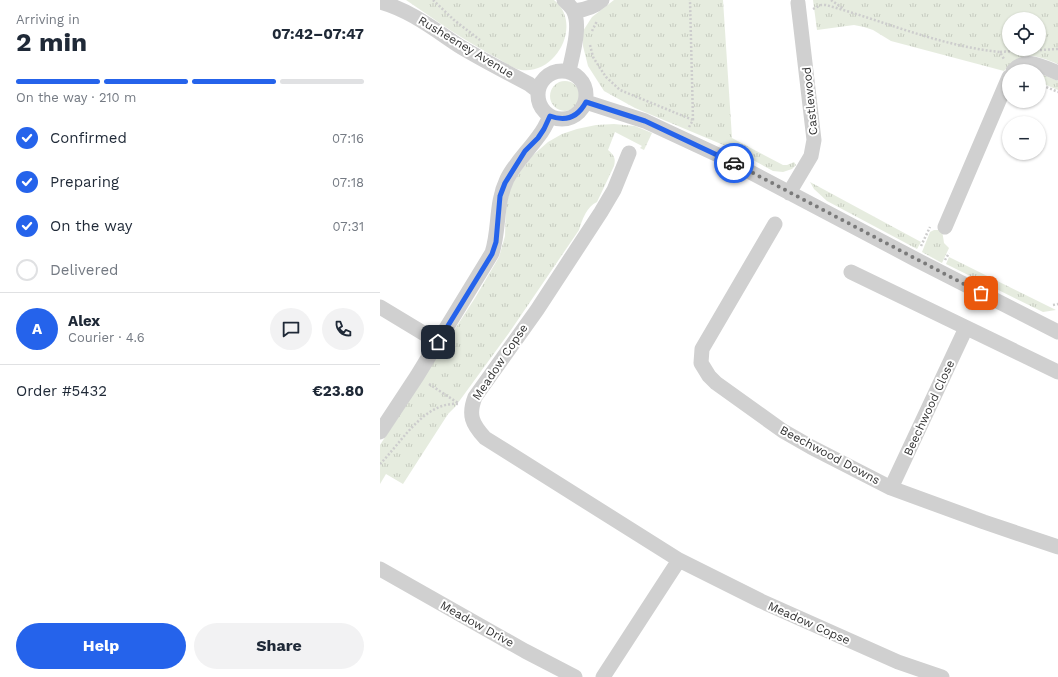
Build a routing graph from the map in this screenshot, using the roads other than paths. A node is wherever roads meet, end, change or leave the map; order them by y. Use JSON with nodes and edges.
{"nodes":[{"id":1,"x":564,"y":0,"type":"edge"},
{"id":2,"x":388,"y":2,"type":"edge"},
{"id":3,"x":601,"y":2,"type":"edge"},
{"id":4,"x":798,"y":8,"type":"road end"},
{"id":5,"x":574,"y":11,"type":"junction"},
{"id":6,"x":1022,"y":64,"type":"edge"},
{"id":7,"x":1036,"y":64,"type":"edge"},
{"id":8,"x":1046,"y":68,"type":"edge"},
{"id":9,"x":569,"y":72,"type":"junction"},
{"id":10,"x":1058,"y":73,"type":"edge"},
{"id":11,"x":538,"y":91,"type":"junction"},
{"id":12,"x":1002,"y":93,"type":"edge"},
{"id":13,"x":586,"y":102,"type":"junction"},
{"id":14,"x":550,"y":116,"type":"junction"},
{"id":15,"x":629,"y":153,"type":"dead end"},
{"id":16,"x":789,"y":192,"type":"junction"},
{"id":17,"x":775,"y":224,"type":"dead end"},
{"id":18,"x":938,"y":227,"type":"road end"},
{"id":19,"x":851,"y":272,"type":"dead end"},
{"id":20,"x":380,"y":307,"type":"edge"},
{"id":21,"x":966,"y":328,"type":"junction"},
{"id":22,"x":1058,"y":332,"type":"edge"},
{"id":23,"x":438,"y":342,"type":"junction"},
{"id":24,"x":1058,"y":372,"type":"edge"},
{"id":25,"x":380,"y":432,"type":"edge"},
{"id":26,"x":891,"y":488,"type":"junction"},
{"id":27,"x":1058,"y":547,"type":"edge"},
{"id":28,"x":679,"y":560,"type":"junction"},
{"id":29,"x":380,"y":569,"type":"edge"},
{"id":30,"x":576,"y":677,"type":"edge"},
{"id":31,"x":603,"y":677,"type":"edge"},
{"id":32,"x":942,"y":677,"type":"edge"}],
"edges":[{"from":1,"to":5,"type":"street"},
{"from":2,"to":11,"type":"street","name":"Rusheeney Avenue"},
{"from":3,"to":5,"type":"street"},
{"from":4,"to":16,"type":"street","name":"Castlewood"},
{"from":5,"to":9,"type":"street"},
{"from":6,"to":7,"type":"street"},
{"from":8,"to":10,"type":"street"},
{"from":9,"to":11,"type":"street"},
{"from":9,"to":13,"type":"street"},
{"from":11,"to":14,"type":"street"},
{"from":12,"to":18,"type":"street"},
{"from":13,"to":14,"type":"street"},
{"from":13,"to":16,"type":"street"},
{"from":14,"to":23,"type":"street"},
{"from":15,"to":28,"type":"street","name":"Meadow Copse"},
{"from":16,"to":22,"type":"street"},
{"from":17,"to":26,"type":"street","name":"Beechwood Downs"},
{"from":19,"to":21,"type":"street"},
{"from":20,"to":23,"type":"street"},
{"from":21,"to":24,"type":"street"},
{"from":21,"to":26,"type":"street","name":"Beechwood Close"},
{"from":23,"to":25,"type":"street"},
{"from":26,"to":27,"type":"street","name":"Beechwood Downs"},
{"from":28,"to":31,"type":"street"},
{"from":28,"to":32,"type":"street","name":"Meadow Copse"},
{"from":29,"to":30,"type":"street","name":"Meadow Drive"}]}
